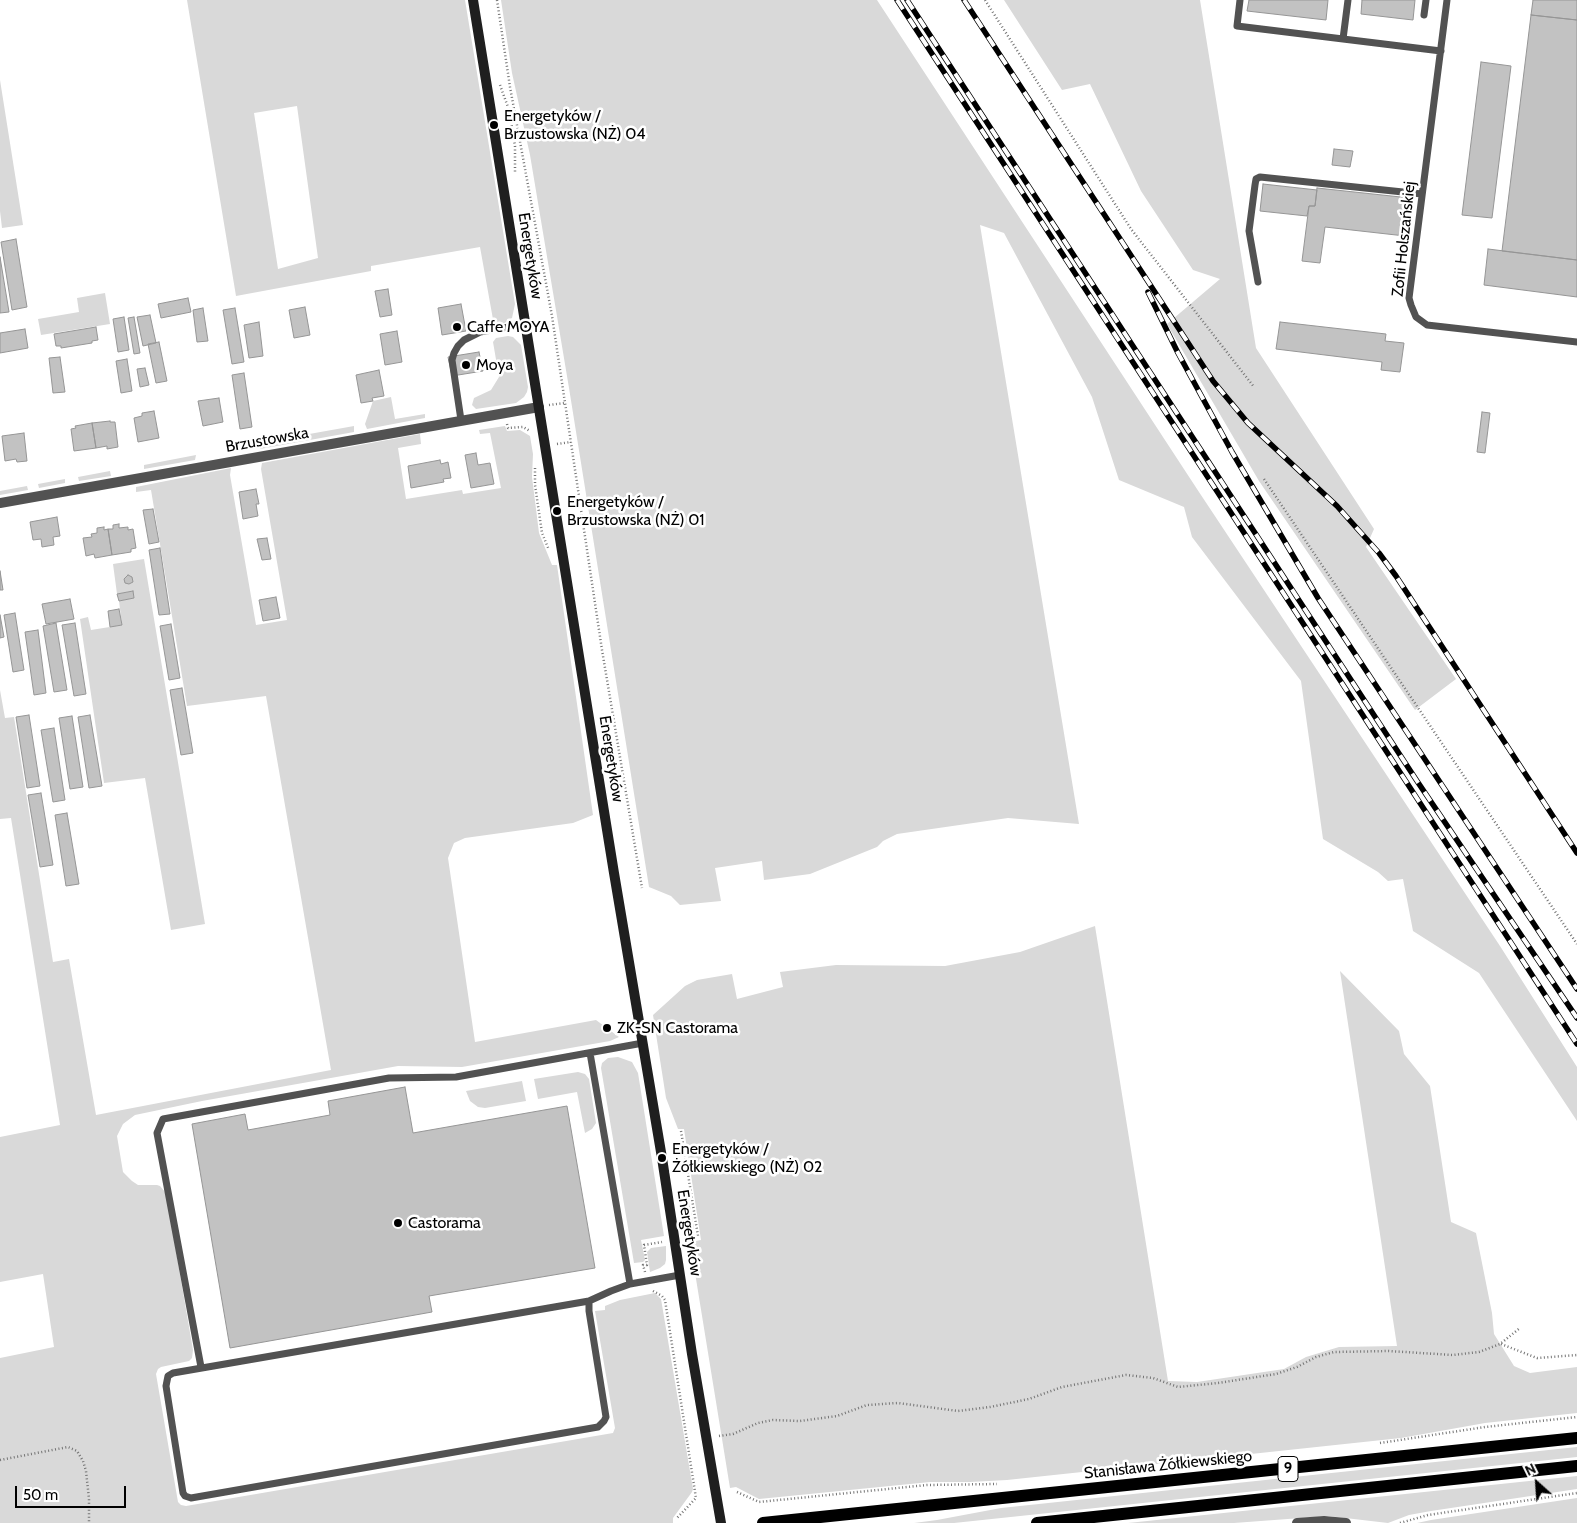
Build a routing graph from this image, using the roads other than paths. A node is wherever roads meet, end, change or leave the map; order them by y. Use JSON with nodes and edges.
{"nodes":[{"id":1,"x":473,"y":0,"type":"edge"},
{"id":2,"x":1240,"y":0,"type":"edge"},
{"id":3,"x":1348,"y":0,"type":"edge"},
{"id":4,"x":1426,"y":0,"type":"edge"},
{"id":5,"x":1447,"y":0,"type":"edge"},
{"id":6,"x":1424,"y":15,"type":"dead end"},
{"id":7,"x":1343,"y":39,"type":"junction"},
{"id":8,"x":1441,"y":51,"type":"junction"},
{"id":9,"x":1422,"y":194,"type":"junction"},
{"id":10,"x":1258,"y":282,"type":"dead end"},
{"id":11,"x":526,"y":324,"type":"junction"},
{"id":12,"x":1577,"y":342,"type":"edge"},
{"id":13,"x":539,"y":407,"type":"junction"},
{"id":14,"x":461,"y":420,"type":"junction"},
{"id":15,"x":0,"y":503,"type":"edge"},
{"id":16,"x":643,"y":1043,"type":"junction"},
{"id":17,"x":590,"y":1053,"type":"junction"},
{"id":18,"x":680,"y":1276,"type":"junction"},
{"id":19,"x":630,"y":1284,"type":"junction"},
{"id":20,"x":589,"y":1301,"type":"junction"},
{"id":21,"x":201,"y":1368,"type":"junction"},
{"id":22,"x":1577,"y":1438,"type":"edge"},
{"id":23,"x":1577,"y":1466,"type":"edge"},
{"id":24,"x":722,"y":1523,"type":"edge"},
{"id":25,"x":762,"y":1523,"type":"edge"},
{"id":26,"x":1037,"y":1523,"type":"edge"},
{"id":27,"x":1296,"y":1523,"type":"edge"},
{"id":28,"x":1346,"y":1523,"type":"edge"}],
"edges":[{"from":1,"to":11,"type":"main road","name":"Energetyków"},
{"from":2,"to":7,"type":"lane"},
{"from":3,"to":7,"type":"lane"},
{"from":4,"to":6,"type":"lane"},
{"from":5,"to":8,"type":"lane","name":"Zofii Holszańskiej"},
{"from":7,"to":8,"type":"lane"},
{"from":8,"to":9,"type":"lane","name":"Zofii Holszańskiej"},
{"from":9,"to":10,"type":"lane"},
{"from":9,"to":12,"type":"lane","name":"Zofii Holszańskiej"},
{"from":11,"to":13,"type":"main road","name":"Energetyków"},
{"from":11,"to":14,"type":"lane"},
{"from":13,"to":14,"type":"street","name":"Brzustowska"},
{"from":13,"to":16,"type":"main road","name":"Energetyków"},
{"from":14,"to":15,"type":"street","name":"Brzustowska"},
{"from":16,"to":17,"type":"lane"},
{"from":16,"to":18,"type":"main road","name":"Energetyków"},
{"from":17,"to":19,"type":"lane"},
{"from":17,"to":21,"type":"lane"},
{"from":18,"to":19,"type":"lane"},
{"from":18,"to":24,"type":"main road","name":"Energetyków"},
{"from":19,"to":20,"type":"lane"},
{"from":20,"to":21,"type":"lane"},
{"from":20,"to":21,"type":"lane"},
{"from":22,"to":25,"type":"main road","name":"Stanisława Żółkiewskiego","number":"9"},
{"from":23,"to":26,"type":"main road","number":"9"},
{"from":27,"to":28,"type":"street"}]}
